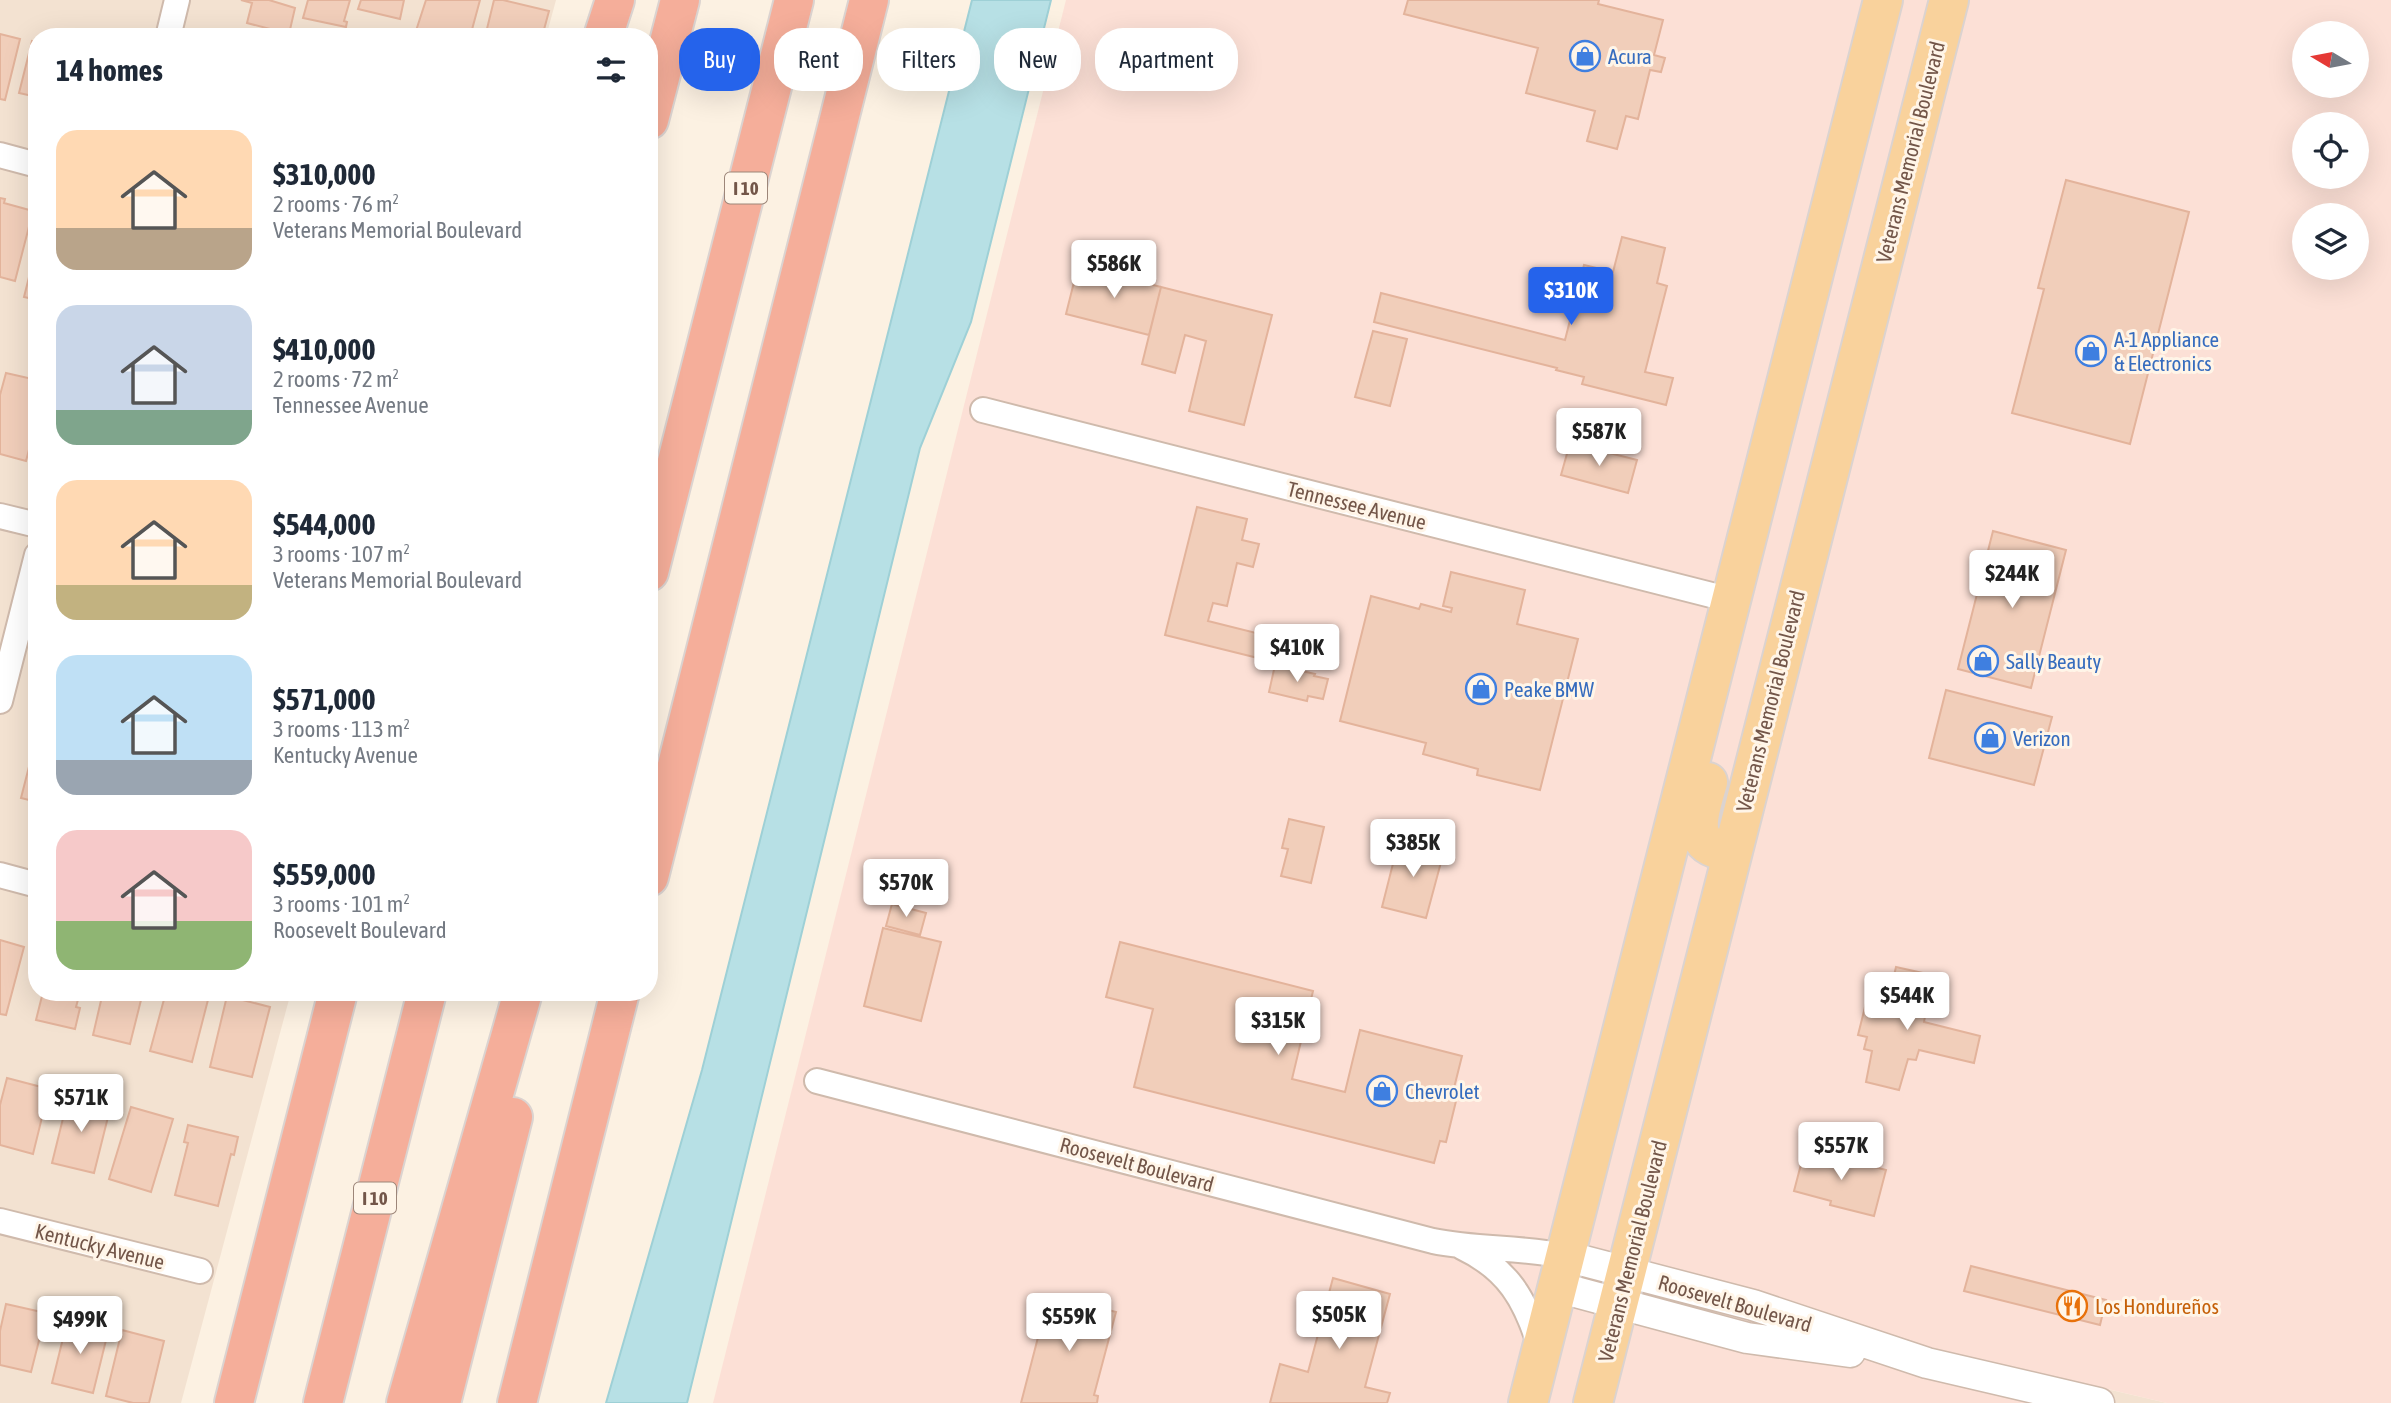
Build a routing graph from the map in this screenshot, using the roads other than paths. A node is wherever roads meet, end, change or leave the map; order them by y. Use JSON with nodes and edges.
{"nodes":[{"id":1,"x":177,"y":0,"type":"edge"},
{"id":2,"x":615,"y":0,"type":"edge"},
{"id":3,"x":680,"y":0,"type":"edge"},
{"id":4,"x":794,"y":0,"type":"edge"},
{"id":5,"x":869,"y":0,"type":"edge"},
{"id":6,"x":1882,"y":0,"type":"edge"},
{"id":7,"x":1931,"y":0,"type":"edge"},
{"id":8,"x":1949,"y":0,"type":"edge"},
{"id":9,"x":170,"y":28,"type":"edge"},
{"id":10,"x":606,"y":28,"type":"edge"},
{"id":11,"x":658,"y":85,"type":"edge"},
{"id":12,"x":1918,"y":119,"type":"junction"},
{"id":13,"x":0,"y":155,"type":"edge"},
{"id":14,"x":28,"y":162,"type":"edge"},
{"id":15,"x":698,"y":376,"type":"junction"},
{"id":16,"x":983,"y":410,"type":"dead end"},
{"id":17,"x":0,"y":516,"type":"edge"},
{"id":18,"x":658,"y":516,"type":"edge"},
{"id":19,"x":28,"y":524,"type":"edge"},
{"id":20,"x":658,"y":536,"type":"edge"},
{"id":21,"x":1743,"y":555,"type":"junction"},
{"id":22,"x":28,"y":591,"type":"edge"},
{"id":23,"x":1731,"y":600,"type":"junction"},
{"id":24,"x":0,"y":701,"type":"edge"},
{"id":25,"x":658,"y":841,"type":"edge"},
{"id":26,"x":1731,"y":852,"type":"junction"},
{"id":27,"x":0,"y":875,"type":"edge"},
{"id":28,"x":28,"y":883,"type":"edge"},
{"id":29,"x":336,"y":1001,"type":"edge"},
{"id":30,"x":425,"y":1001,"type":"edge"},
{"id":31,"x":520,"y":1001,"type":"edge"},
{"id":32,"x":542,"y":1001,"type":"edge"},
{"id":33,"x":618,"y":1001,"type":"edge"},
{"id":34,"x":817,"y":1081,"type":"dead end"},
{"id":35,"x":0,"y":1221,"type":"edge"},
{"id":36,"x":1458,"y":1246,"type":"junction"},
{"id":37,"x":200,"y":1272,"type":"dead end"},
{"id":38,"x":1561,"y":1272,"type":"junction"},
{"id":39,"x":1623,"y":1288,"type":"junction"},
{"id":40,"x":1541,"y":1350,"type":"junction"},
{"id":41,"x":1534,"y":1402,"type":"edge"},
{"id":42,"x":234,"y":1403,"type":"edge"},
{"id":43,"x":323,"y":1403,"type":"edge"},
{"id":44,"x":406,"y":1403,"type":"edge"},
{"id":45,"x":441,"y":1403,"type":"edge"},
{"id":46,"x":517,"y":1403,"type":"edge"},
{"id":47,"x":1593,"y":1403,"type":"edge"},
{"id":48,"x":2099,"y":1403,"type":"edge"}],
"edges":[{"from":1,"to":9,"type":"street"},
{"from":2,"to":10,"type":"highway"},
{"from":3,"to":11,"type":"highway"},
{"from":4,"to":15,"type":"highway","number":"I 10"},
{"from":5,"to":25,"type":"highway"},
{"from":6,"to":21,"type":"main road"},
{"from":7,"to":12,"type":"main road"},
{"from":8,"to":12,"type":"main road","name":"Veterans Memorial Boulevard"},
{"from":12,"to":26,"type":"main road","name":"Veterans Memorial Boulevard"},
{"from":13,"to":14,"type":"street"},
{"from":15,"to":18,"type":"highway"},
{"from":15,"to":20,"type":"highway","number":"I 10"},
{"from":16,"to":23,"type":"street","name":"Tennessee Avenue"},
{"from":17,"to":19,"type":"street"},
{"from":21,"to":23,"type":"main road"},
{"from":21,"to":26,"type":"main road"},
{"from":22,"to":24,"type":"street"},
{"from":23,"to":38,"type":"main road"},
{"from":26,"to":39,"type":"main road","name":"Veterans Memorial Boulevard"},
{"from":27,"to":28,"type":"street"},
{"from":29,"to":42,"type":"highway"},
{"from":30,"to":43,"type":"highway","number":"I 10"},
{"from":31,"to":44,"type":"highway"},
{"from":32,"to":45,"type":"highway"},
{"from":33,"to":46,"type":"highway"},
{"from":34,"to":36,"type":"street","name":"Roosevelt Boulevard"},
{"from":35,"to":37,"type":"street","name":"Kentucky Avenue"},
{"from":36,"to":38,"type":"street","name":"Roosevelt Boulevard"},
{"from":36,"to":40,"type":"street","name":"Roosevelt Boulevard"},
{"from":38,"to":39,"type":"street","name":"Roosevelt Boulevard"},
{"from":38,"to":40,"type":"main road"},
{"from":39,"to":47,"type":"main road","name":"Veterans Memorial Boulevard"},
{"from":39,"to":48,"type":"street","name":"Roosevelt Boulevard"},
{"from":40,"to":41,"type":"main road"}]}
